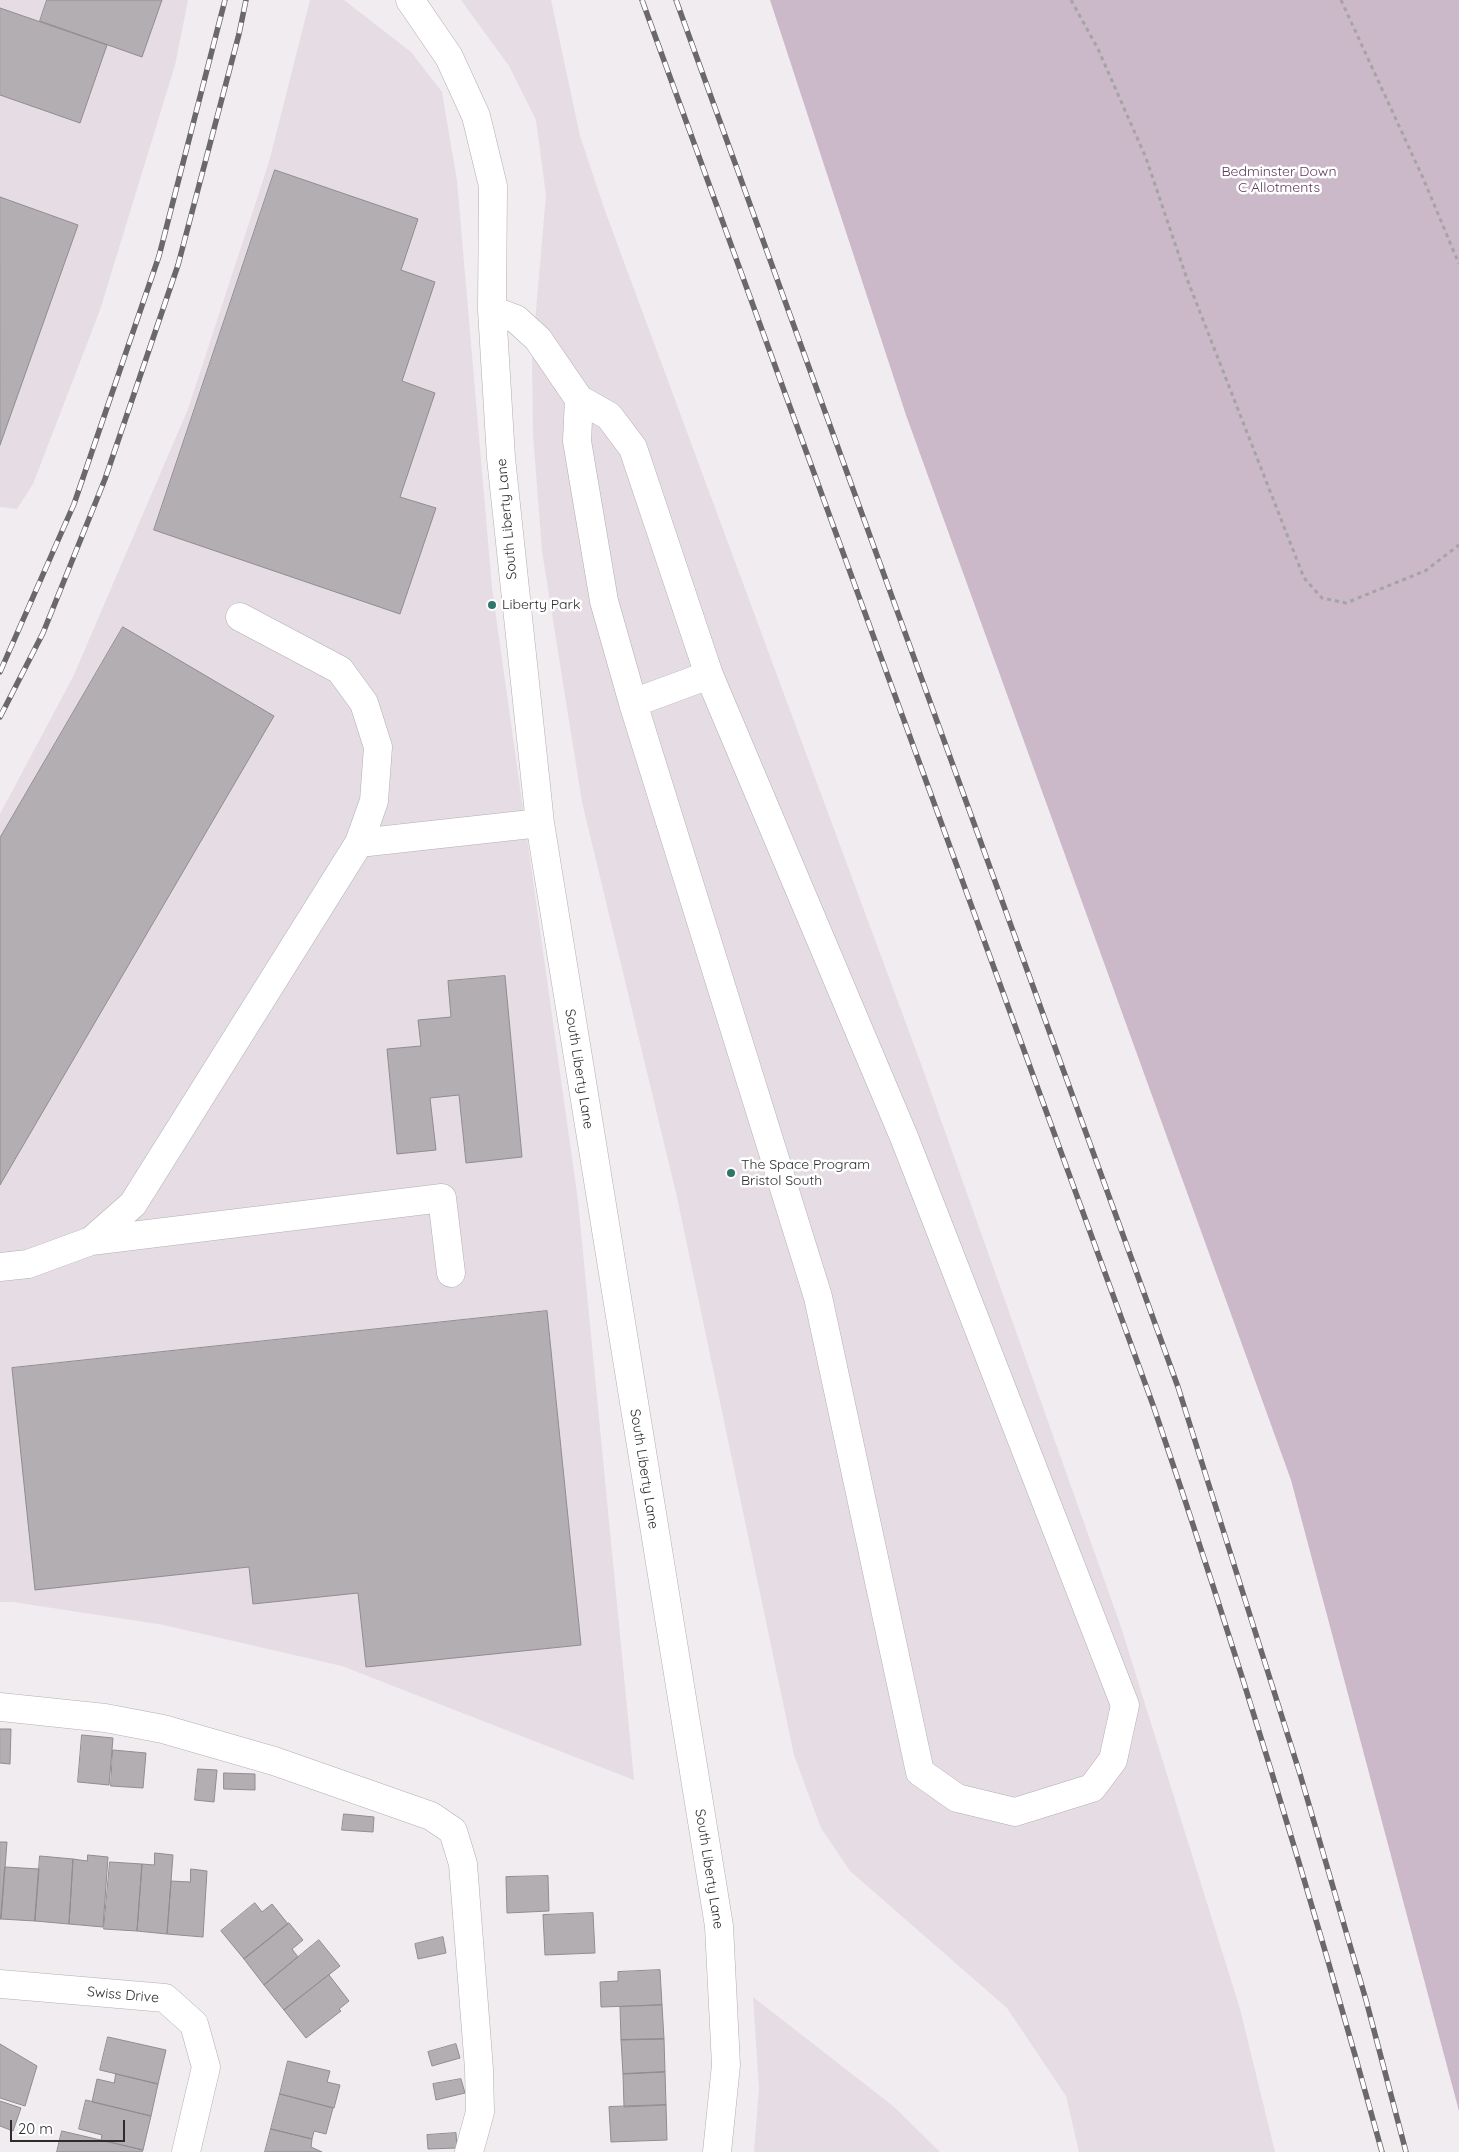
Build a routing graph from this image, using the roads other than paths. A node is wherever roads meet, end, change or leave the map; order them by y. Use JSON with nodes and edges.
{"nodes":[{"id":1,"x":410,"y":0,"type":"edge"},
{"id":2,"x":492,"y":310,"type":"junction"},
{"id":3,"x":579,"y":399,"type":"junction"},
{"id":4,"x":240,"y":617,"type":"dead end"},
{"id":5,"x":709,"y":676,"type":"junction"},
{"id":6,"x":633,"y":703,"type":"junction"},
{"id":7,"x":540,"y":823,"type":"junction"},
{"id":8,"x":359,"y":843,"type":"junction"},
{"id":9,"x":91,"y":1241,"type":"junction"},
{"id":10,"x":0,"y":1267,"type":"edge"},
{"id":11,"x":451,"y":1273,"type":"dead end"},
{"id":12,"x":0,"y":1707,"type":"edge"},
{"id":13,"x":0,"y":1984,"type":"edge"},
{"id":14,"x":186,"y":2152,"type":"edge"},
{"id":15,"x":469,"y":2152,"type":"edge"},
{"id":16,"x":717,"y":2152,"type":"edge"}],
"edges":[{"from":1,"to":2,"type":"street","name":"South Liberty Lane"},
{"from":2,"to":3,"type":"street"},
{"from":2,"to":7,"type":"street","name":"South Liberty Lane"},
{"from":3,"to":5,"type":"street"},
{"from":3,"to":6,"type":"street"},
{"from":4,"to":8,"type":"street"},
{"from":5,"to":6,"type":"street"},
{"from":5,"to":6,"type":"street"},
{"from":7,"to":8,"type":"street"},
{"from":7,"to":16,"type":"street","name":"South Liberty Lane"},
{"from":8,"to":9,"type":"street"},
{"from":9,"to":10,"type":"street"},
{"from":9,"to":11,"type":"street"},
{"from":12,"to":15,"type":"street"},
{"from":13,"to":14,"type":"street","name":"Swiss Drive"}]}
